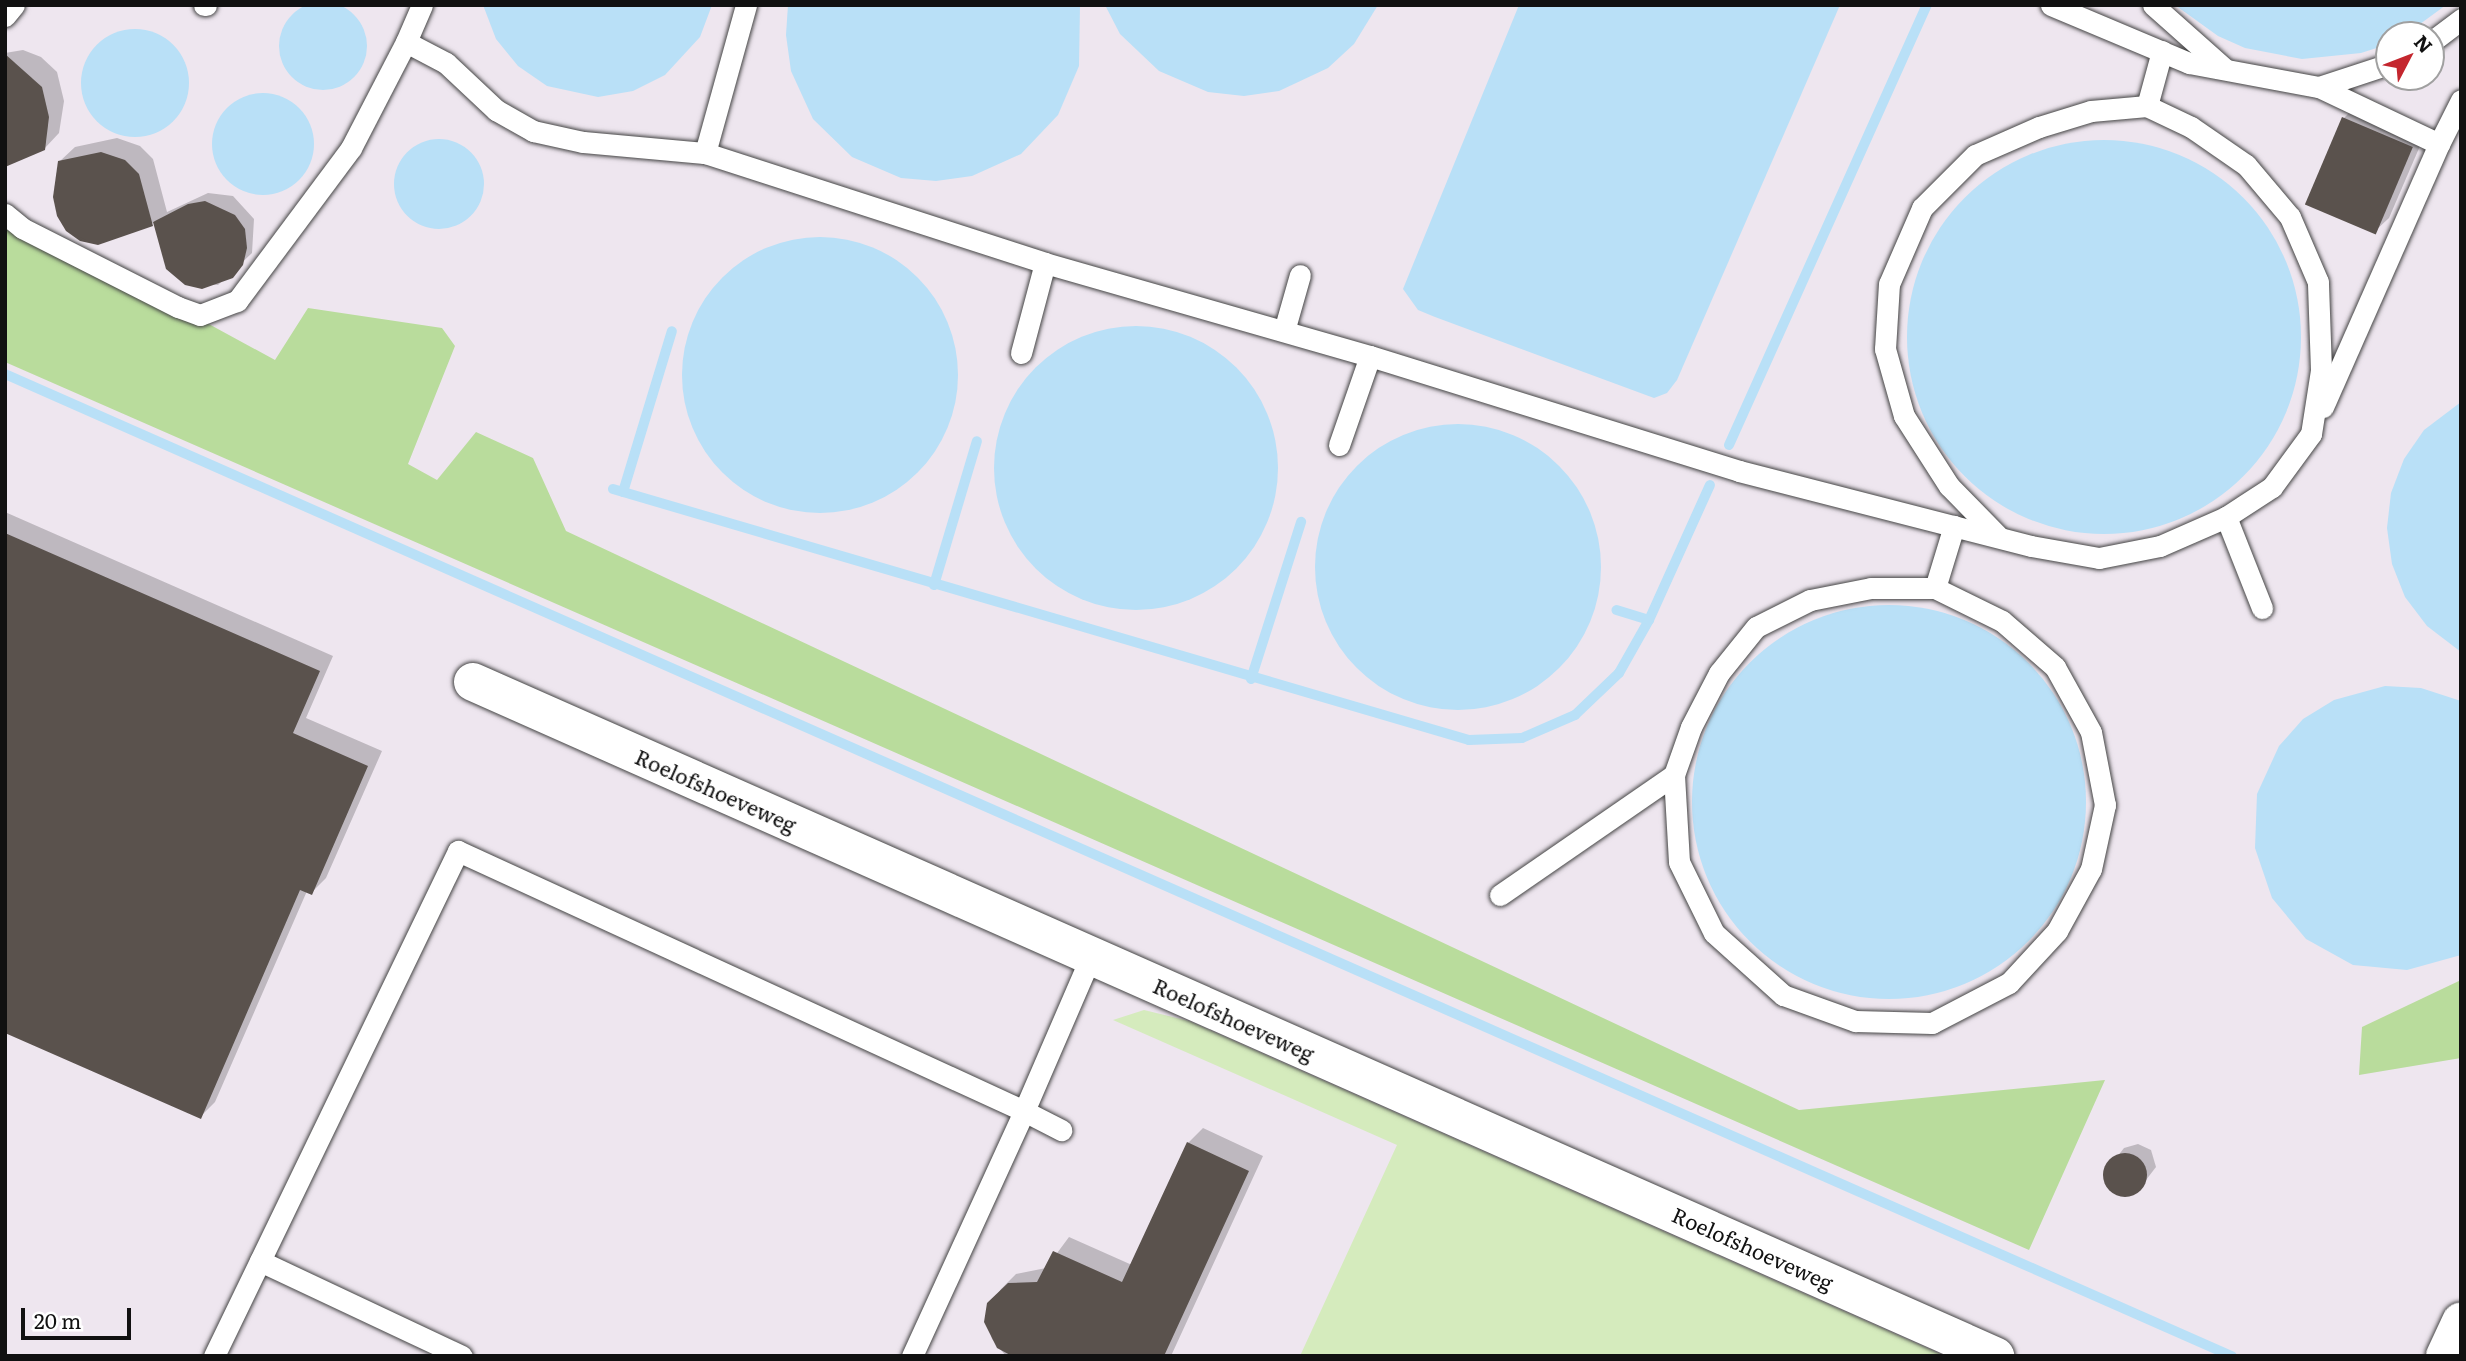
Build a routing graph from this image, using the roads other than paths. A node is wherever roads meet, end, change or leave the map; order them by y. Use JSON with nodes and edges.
{"nodes":[{"id":1,"x":14,"y":5,"type":"edge"},
{"id":2,"x":422,"y":5,"type":"edge"},
{"id":3,"x":746,"y":5,"type":"edge"},
{"id":4,"x":2051,"y":5,"type":"edge"},
{"id":5,"x":2152,"y":5,"type":"edge"},
{"id":6,"x":5,"y":16,"type":"edge"},
{"id":7,"x":2461,"y":19,"type":"edge"},
{"id":8,"x":2445,"y":31,"type":"edge"},
{"id":9,"x":406,"y":42,"type":"junction"},
{"id":10,"x":2162,"y":51,"type":"junction"},
{"id":11,"x":2375,"y":69,"type":"edge"},
{"id":12,"x":2227,"y":70,"type":"junction"},
{"id":13,"x":2319,"y":87,"type":"junction"},
{"id":14,"x":2461,"y":100,"type":"edge"},
{"id":15,"x":2147,"y":106,"type":"junction"},
{"id":16,"x":2439,"y":144,"type":"junction"},
{"id":17,"x":705,"y":153,"type":"junction"},
{"id":18,"x":5,"y":214,"type":"edge"},
{"id":19,"x":1045,"y":263,"type":"junction"},
{"id":20,"x":1300,"y":275,"type":"dead end"},
{"id":21,"x":1284,"y":331,"type":"junction"},
{"id":22,"x":1021,"y":354,"type":"dead end"},
{"id":23,"x":1370,"y":356,"type":"junction"},
{"id":24,"x":2311,"y":433,"type":"junction"},
{"id":25,"x":1339,"y":445,"type":"dead end"},
{"id":26,"x":2225,"y":517,"type":"junction"},
{"id":27,"x":1954,"y":526,"type":"junction"},
{"id":28,"x":1999,"y":537,"type":"junction"},
{"id":29,"x":1935,"y":588,"type":"junction"},
{"id":30,"x":2262,"y":608,"type":"dead end"},
{"id":31,"x":473,"y":682,"type":"dead end"},
{"id":32,"x":1674,"y":775,"type":"junction"},
{"id":33,"x":1500,"y":895,"type":"dead end"},
{"id":34,"x":1091,"y":956,"type":"junction"},
{"id":35,"x":1024,"y":1111,"type":"junction"},
{"id":36,"x":1062,"y":1130,"type":"dead end"},
{"id":37,"x":260,"y":1261,"type":"junction"},
{"id":38,"x":2461,"y":1322,"type":"edge"},
{"id":39,"x":214,"y":1356,"type":"edge"},
{"id":40,"x":462,"y":1356,"type":"edge"},
{"id":41,"x":912,"y":1356,"type":"edge"},
{"id":42,"x":1995,"y":1356,"type":"edge"},
{"id":43,"x":2445,"y":1356,"type":"edge"}],
"edges":[{"from":1,"to":6,"type":"lane"},
{"from":2,"to":9,"type":"lane"},
{"from":3,"to":17,"type":"lane"},
{"from":4,"to":10,"type":"lane"},
{"from":5,"to":12,"type":"lane"},
{"from":7,"to":8,"type":"lane"},
{"from":9,"to":17,"type":"lane"},
{"from":9,"to":18,"type":"lane"},
{"from":10,"to":12,"type":"lane"},
{"from":10,"to":15,"type":"lane"},
{"from":11,"to":13,"type":"lane"},
{"from":12,"to":13,"type":"lane"},
{"from":13,"to":16,"type":"lane"},
{"from":14,"to":16,"type":"lane"},
{"from":15,"to":24,"type":"lane"},
{"from":15,"to":28,"type":"lane"},
{"from":16,"to":24,"type":"lane"},
{"from":17,"to":19,"type":"lane"},
{"from":19,"to":21,"type":"lane"},
{"from":19,"to":22,"type":"lane"},
{"from":20,"to":21,"type":"lane"},
{"from":21,"to":23,"type":"lane"},
{"from":23,"to":25,"type":"lane"},
{"from":23,"to":27,"type":"lane"},
{"from":24,"to":26,"type":"lane"},
{"from":26,"to":28,"type":"lane"},
{"from":26,"to":30,"type":"lane"},
{"from":27,"to":28,"type":"lane"},
{"from":27,"to":29,"type":"lane"},
{"from":29,"to":32,"type":"lane"},
{"from":29,"to":32,"type":"lane"},
{"from":31,"to":34,"type":"street","name":"Roelofshoeveweg"},
{"from":32,"to":33,"type":"lane"},
{"from":34,"to":35,"type":"lane"},
{"from":34,"to":42,"type":"street","name":"Roelofshoeveweg"},
{"from":35,"to":36,"type":"lane"},
{"from":35,"to":37,"type":"lane"},
{"from":35,"to":41,"type":"lane"},
{"from":37,"to":39,"type":"lane"},
{"from":37,"to":40,"type":"lane"},
{"from":38,"to":43,"type":"street"}]}
